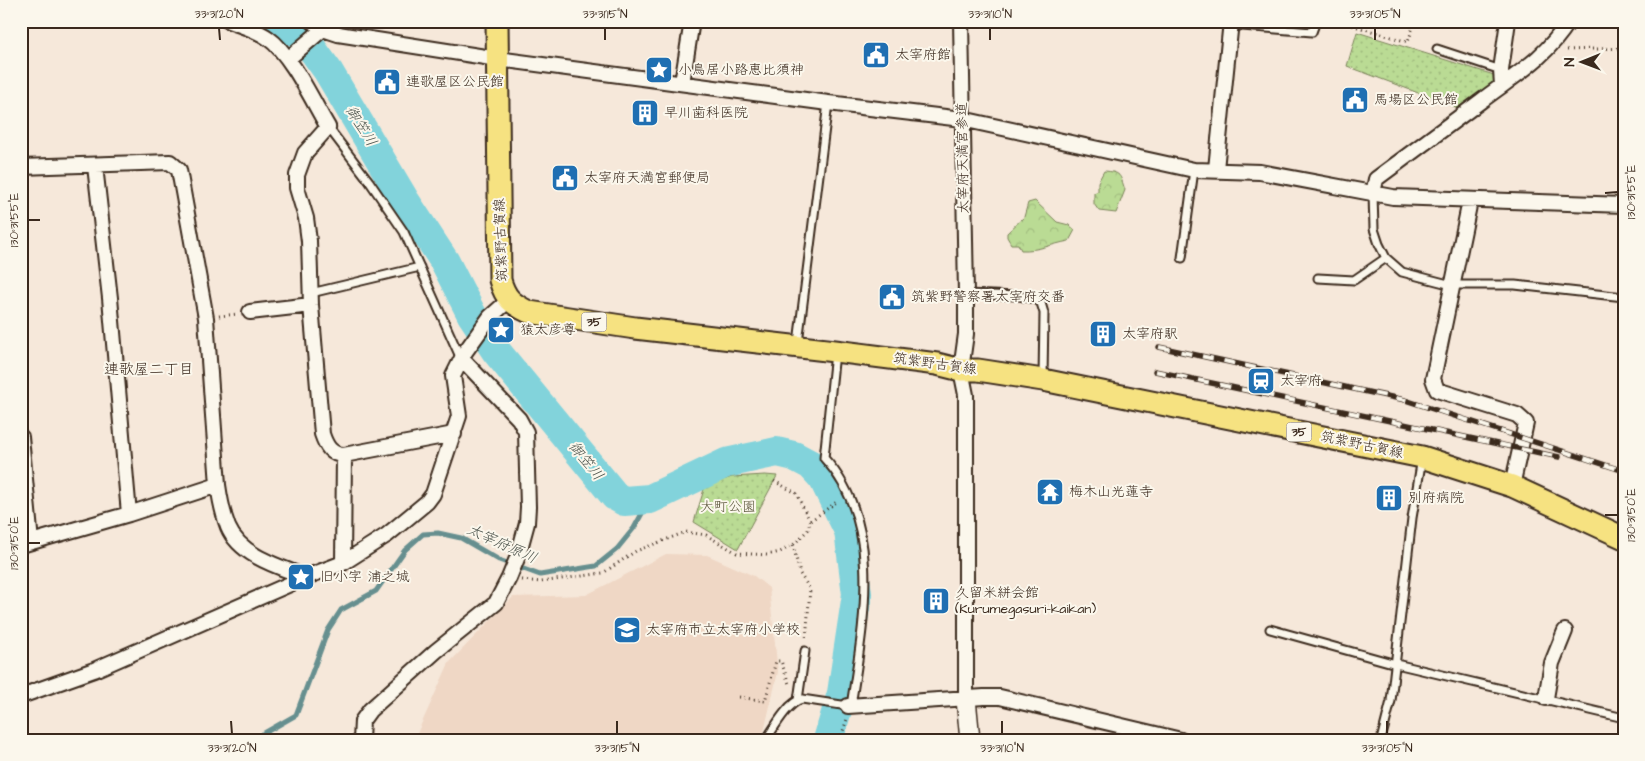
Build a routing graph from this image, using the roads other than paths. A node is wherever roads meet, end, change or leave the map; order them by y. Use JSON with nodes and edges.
{"nodes":[{"id":1,"x":230,"y":21,"type":"edge"},
{"id":2,"x":498,"y":21,"type":"edge"},
{"id":3,"x":692,"y":21,"type":"edge"},
{"id":4,"x":961,"y":21,"type":"edge"},
{"id":5,"x":1316,"y":21,"type":"edge"},
{"id":6,"x":1508,"y":21,"type":"edge"},
{"id":7,"x":1569,"y":21,"type":"edge"},
{"id":8,"x":1231,"y":23,"type":"edge"},
{"id":9,"x":318,"y":28,"type":"edge"},
{"id":10,"x":1437,"y":49,"type":"dead end"},
{"id":11,"x":291,"y":57,"type":"junction"},
{"id":12,"x":498,"y":59,"type":"junction"},
{"id":13,"x":1501,"y":70,"type":"junction"},
{"id":14,"x":682,"y":83,"type":"junction"},
{"id":15,"x":1502,"y":85,"type":"junction"},
{"id":16,"x":828,"y":103,"type":"junction"},
{"id":17,"x":962,"y":119,"type":"junction"},
{"id":18,"x":328,"y":127,"type":"junction"},
{"id":19,"x":95,"y":166,"type":"junction"},
{"id":20,"x":21,"y":167,"type":"edge"},
{"id":21,"x":1194,"y":170,"type":"junction"},
{"id":22,"x":1216,"y":170,"type":"junction"},
{"id":23,"x":1373,"y":194,"type":"junction"},
{"id":24,"x":1470,"y":201,"type":"junction"},
{"id":25,"x":1624,"y":204,"type":"edge"},
{"id":26,"x":1182,"y":258,"type":"dead end"},
{"id":27,"x":1386,"y":258,"type":"junction"},
{"id":28,"x":420,"y":267,"type":"junction"},
{"id":29,"x":1318,"y":278,"type":"dead end"},
{"id":30,"x":1452,"y":285,"type":"junction"},
{"id":31,"x":966,"y":294,"type":"junction"},
{"id":32,"x":1624,"y":297,"type":"edge"},
{"id":33,"x":311,"y":299,"type":"junction"},
{"id":34,"x":509,"y":300,"type":"junction"},
{"id":35,"x":250,"y":312,"type":"road end"},
{"id":36,"x":798,"y":346,"type":"junction"},
{"id":37,"x":835,"y":351,"type":"junction"},
{"id":38,"x":463,"y":355,"type":"junction"},
{"id":39,"x":961,"y":370,"type":"junction"},
{"id":40,"x":1043,"y":380,"type":"junction"},
{"id":41,"x":454,"y":434,"type":"junction"},
{"id":42,"x":21,"y":437,"type":"edge"},
{"id":43,"x":344,"y":455,"type":"junction"},
{"id":44,"x":1422,"y":457,"type":"junction"},
{"id":45,"x":218,"y":485,"type":"junction"},
{"id":46,"x":1512,"y":486,"type":"junction"},
{"id":47,"x":129,"y":514,"type":"junction"},
{"id":48,"x":1624,"y":538,"type":"edge"},
{"id":49,"x":26,"y":543,"type":"edge"},
{"id":50,"x":343,"y":564,"type":"junction"},
{"id":51,"x":306,"y":577,"type":"junction"},
{"id":52,"x":1270,"y":629,"type":"dead end"},
{"id":53,"x":1565,"y":631,"type":"dead end"},
{"id":54,"x":805,"y":651,"type":"road end"},
{"id":55,"x":1396,"y":664,"type":"junction"},
{"id":56,"x":21,"y":696,"type":"edge"},
{"id":57,"x":1546,"y":698,"type":"junction"},
{"id":58,"x":966,"y":699,"type":"junction"},
{"id":59,"x":798,"y":700,"type":"junction"},
{"id":60,"x":849,"y":706,"type":"junction"},
{"id":61,"x":1624,"y":718,"type":"edge"},
{"id":62,"x":361,"y":740,"type":"edge"},
{"id":63,"x":766,"y":740,"type":"edge"},
{"id":64,"x":970,"y":740,"type":"edge"},
{"id":65,"x":1181,"y":740,"type":"edge"},
{"id":66,"x":1381,"y":740,"type":"edge"}],
"edges":[{"from":1,"to":11,"type":"street"},
{"from":2,"to":12,"type":"main road","name":"筑紫野古賀線"},
{"from":3,"to":14,"type":"street"},
{"from":4,"to":17,"type":"street","name":"太宰府天満宮参道"},
{"from":5,"to":8,"type":"lane"},
{"from":6,"to":13,"type":"street"},
{"from":7,"to":15,"type":"street"},
{"from":8,"to":22,"type":"street"},
{"from":9,"to":11,"type":"street"},
{"from":9,"to":12,"type":"street"},
{"from":10,"to":13,"type":"lane"},
{"from":11,"to":18,"type":"street"},
{"from":12,"to":14,"type":"street"},
{"from":12,"to":34,"type":"main road","name":"筑紫野古賀線"},
{"from":13,"to":15,"type":"street"},
{"from":14,"to":16,"type":"street"},
{"from":15,"to":23,"type":"street"},
{"from":16,"to":17,"type":"street"},
{"from":16,"to":36,"type":"lane"},
{"from":17,"to":21,"type":"street"},
{"from":17,"to":31,"type":"street","name":"太宰府天満宮参道"},
{"from":18,"to":28,"type":"lane"},
{"from":18,"to":33,"type":"street"},
{"from":19,"to":20,"type":"street"},
{"from":19,"to":45,"type":"street"},
{"from":19,"to":47,"type":"street"},
{"from":21,"to":22,"type":"street"},
{"from":21,"to":26,"type":"lane"},
{"from":22,"to":23,"type":"street"},
{"from":23,"to":24,"type":"street"},
{"from":23,"to":27,"type":"lane"},
{"from":24,"to":25,"type":"street"},
{"from":24,"to":30,"type":"street"},
{"from":27,"to":29,"type":"lane"},
{"from":27,"to":30,"type":"lane"},
{"from":28,"to":33,"type":"lane"},
{"from":28,"to":38,"type":"lane"},
{"from":30,"to":32,"type":"lane"},
{"from":30,"to":46,"type":"street"},
{"from":31,"to":39,"type":"street","name":"太宰府天満宮参道"},
{"from":31,"to":40,"type":"lane"},
{"from":33,"to":35,"type":"street"},
{"from":33,"to":43,"type":"street"},
{"from":34,"to":36,"type":"main road","name":"筑紫野古賀線","number":"35"},
{"from":34,"to":38,"type":"street"},
{"from":36,"to":37,"type":"main road","name":"筑紫野古賀線","number":"35"},
{"from":37,"to":39,"type":"main road","name":"筑紫野古賀線","number":"35"},
{"from":37,"to":60,"type":"lane"},
{"from":38,"to":41,"type":"street"},
{"from":38,"to":62,"type":"street"},
{"from":39,"to":40,"type":"main road","name":"筑紫野古賀線","number":"35"},
{"from":39,"to":58,"type":"street","name":"太宰府天満宮参道"},
{"from":40,"to":44,"type":"main road","name":"筑紫野古賀線","number":"35"},
{"from":41,"to":43,"type":"street"},
{"from":41,"to":50,"type":"street"},
{"from":42,"to":49,"type":"street"},
{"from":43,"to":50,"type":"street"},
{"from":44,"to":46,"type":"main road","name":"筑紫野古賀線","number":"35"},
{"from":44,"to":55,"type":"lane"},
{"from":45,"to":47,"type":"street"},
{"from":45,"to":51,"type":"street"},
{"from":46,"to":48,"type":"main road","name":"筑紫野古賀線","number":"35"},
{"from":47,"to":49,"type":"street"},
{"from":50,"to":51,"type":"street"},
{"from":51,"to":56,"type":"street"},
{"from":52,"to":55,"type":"lane"},
{"from":53,"to":57,"type":"street"},
{"from":54,"to":59,"type":"lane"},
{"from":55,"to":57,"type":"lane"},
{"from":55,"to":66,"type":"lane"},
{"from":57,"to":61,"type":"lane"},
{"from":58,"to":60,"type":"street"},
{"from":58,"to":64,"type":"street"},
{"from":58,"to":65,"type":"street"},
{"from":59,"to":60,"type":"lane"},
{"from":59,"to":63,"type":"lane"}]}
